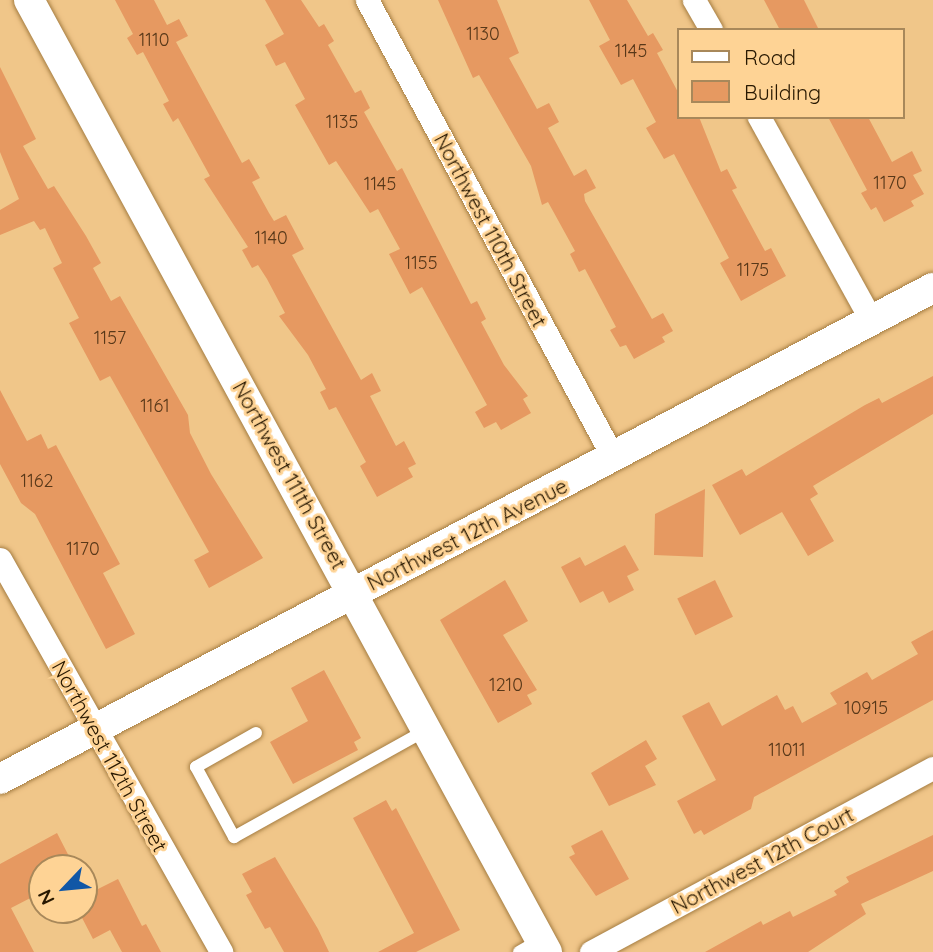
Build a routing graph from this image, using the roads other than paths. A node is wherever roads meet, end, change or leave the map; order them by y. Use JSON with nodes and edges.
{"nodes":[{"id":1,"x":29,"y":0,"type":"edge"},
{"id":2,"x":367,"y":0,"type":"edge"},
{"id":3,"x":694,"y":0,"type":"edge"},
{"id":4,"x":710,"y":28,"type":"edge"},
{"id":5,"x":760,"y":119,"type":"edge"},
{"id":6,"x":933,"y":288,"type":"edge"},
{"id":7,"x":872,"y":322,"type":"junction"},
{"id":8,"x":614,"y":459,"type":"junction"},
{"id":9,"x":0,"y":559,"type":"edge"},
{"id":10,"x":354,"y":590,"type":"junction"},
{"id":11,"x":93,"y":727,"type":"junction"},
{"id":12,"x":428,"y":729,"type":"junction"},
{"id":13,"x":256,"y":733,"type":"dead end"},
{"id":14,"x":933,"y":768,"type":"edge"},
{"id":15,"x":0,"y":779,"type":"edge"},
{"id":16,"x":535,"y":948,"type":"edge"},
{"id":17,"x":221,"y":952,"type":"edge"},
{"id":18,"x":591,"y":952,"type":"edge"}],
"edges":[{"from":1,"to":10,"type":"street","name":"Northwest 111th Street"},
{"from":2,"to":8,"type":"street","name":"Northwest 110th Street"},
{"from":3,"to":4,"type":"street"},
{"from":5,"to":7,"type":"street"},
{"from":6,"to":7,"type":"street","name":"Northwest 12th Avenue"},
{"from":7,"to":8,"type":"street","name":"Northwest 12th Avenue"},
{"from":8,"to":10,"type":"street","name":"Northwest 12th Avenue"},
{"from":9,"to":11,"type":"street","name":"Northwest 112th Street"},
{"from":10,"to":11,"type":"street","name":"Northwest 12th Avenue"},
{"from":10,"to":12,"type":"street","name":"Northwest 111th Street"},
{"from":11,"to":15,"type":"street","name":"Northwest 12th Avenue"},
{"from":11,"to":17,"type":"street","name":"Northwest 112th Street"},
{"from":12,"to":13,"type":"lane"},
{"from":12,"to":16,"type":"street","name":"Northwest 111th Street"},
{"from":14,"to":18,"type":"street","name":"Northwest 12th Court"}]}
